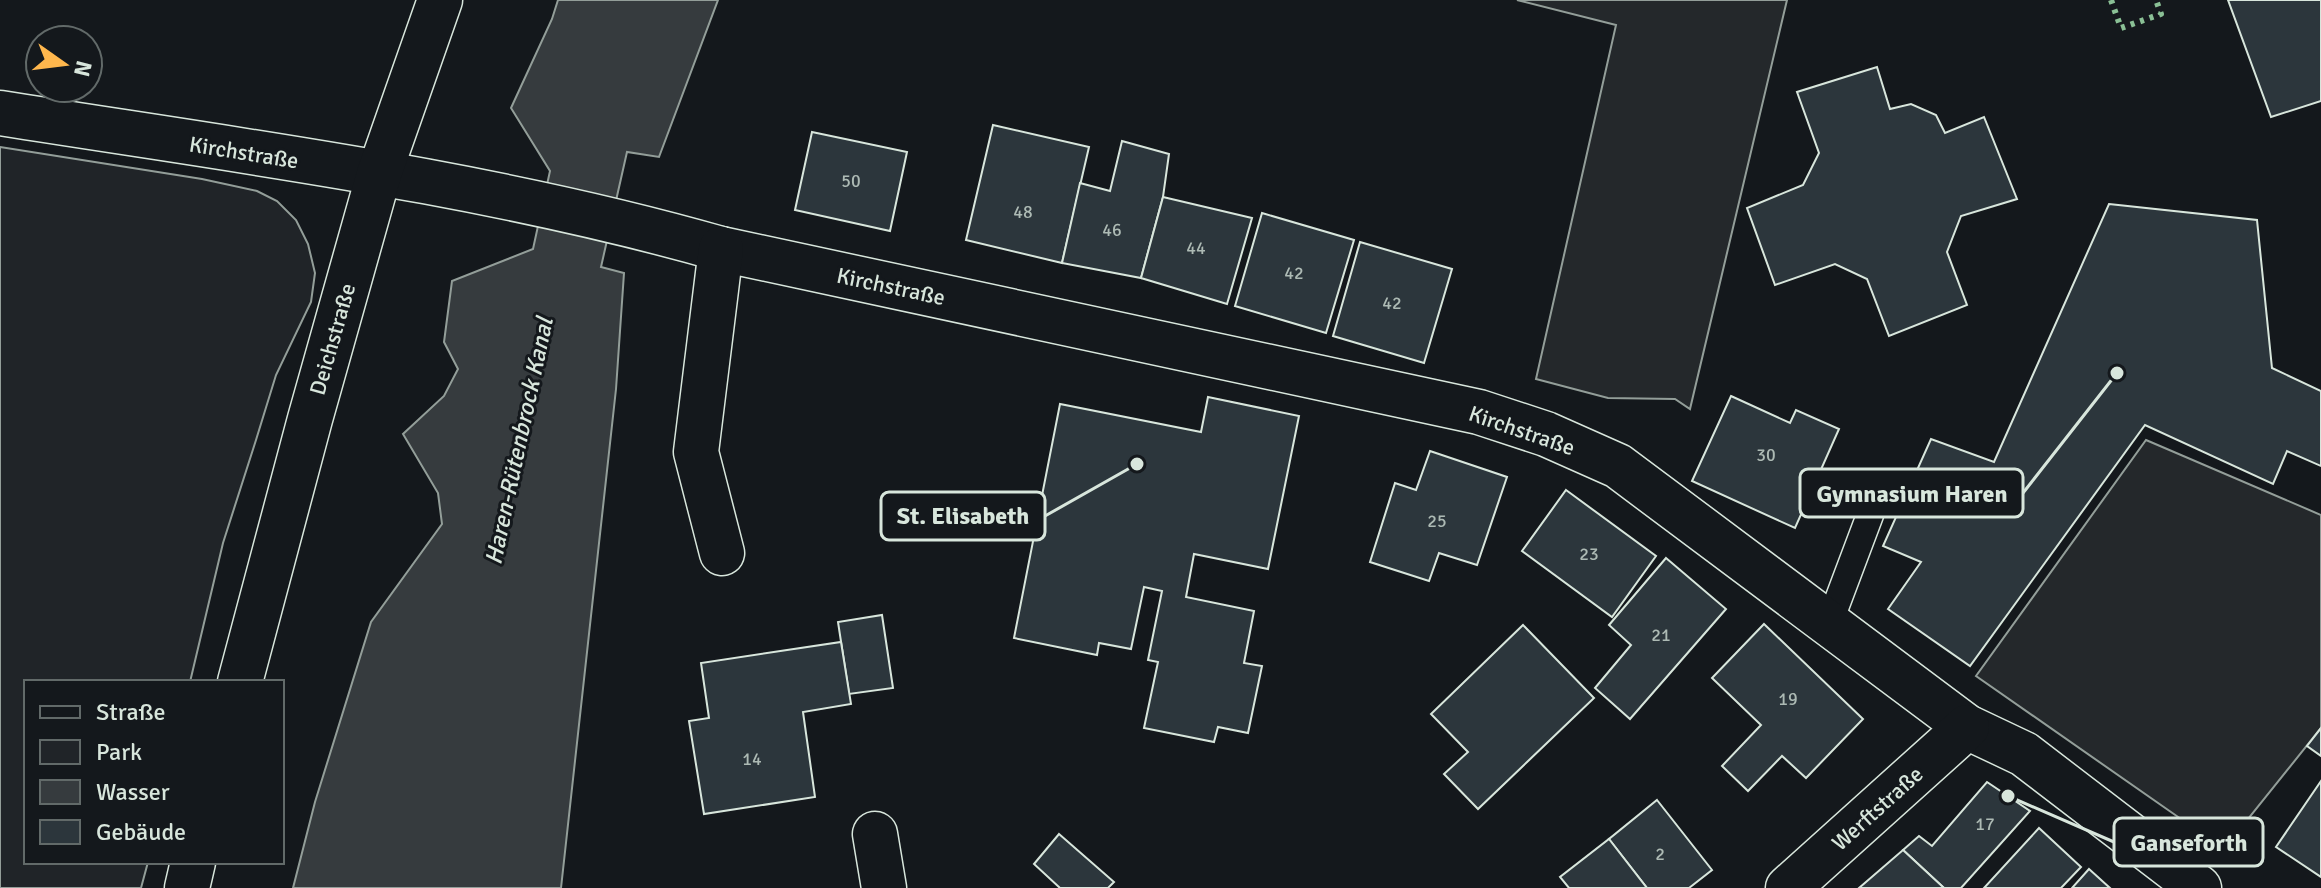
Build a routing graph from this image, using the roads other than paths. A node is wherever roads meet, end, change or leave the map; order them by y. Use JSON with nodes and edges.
{"nodes":[{"id":1,"x":440,"y":0,"type":"edge"},
{"id":2,"x":0,"y":113,"type":"edge"},
{"id":3,"x":379,"y":174,"type":"junction"},
{"id":4,"x":721,"y":249,"type":"junction"},
{"id":5,"x":1870,"y":515,"type":"dead end"},
{"id":6,"x":722,"y":553,"type":"dead end"},
{"id":7,"x":1829,"y":624,"type":"junction"},
{"id":8,"x":241,"y":680,"type":"edge"},
{"id":9,"x":1967,"y":727,"type":"junction"},
{"id":10,"x":875,"y":834,"type":"dead end"},
{"id":11,"x":193,"y":864,"type":"edge"},
{"id":12,"x":187,"y":888,"type":"edge"},
{"id":13,"x":884,"y":888,"type":"edge"},
{"id":14,"x":1788,"y":888,"type":"edge"},
{"id":15,"x":2199,"y":888,"type":"edge"}],
"edges":[{"from":1,"to":3,"type":"street","name":"Deichstraße"},
{"from":2,"to":3,"type":"street","name":"Kirchstraße"},
{"from":3,"to":4,"type":"street","name":"Kirchstraße"},
{"from":3,"to":8,"type":"street","name":"Deichstraße"},
{"from":4,"to":6,"type":"street"},
{"from":4,"to":7,"type":"street","name":"Kirchstraße"},
{"from":5,"to":7,"type":"lane"},
{"from":7,"to":9,"type":"street","name":"Kirchstraße"},
{"from":9,"to":14,"type":"street","name":"Werftstraße"},
{"from":9,"to":15,"type":"street","name":"Kirchstraße"},
{"from":10,"to":13,"type":"street"},
{"from":11,"to":12,"type":"street"}]}
